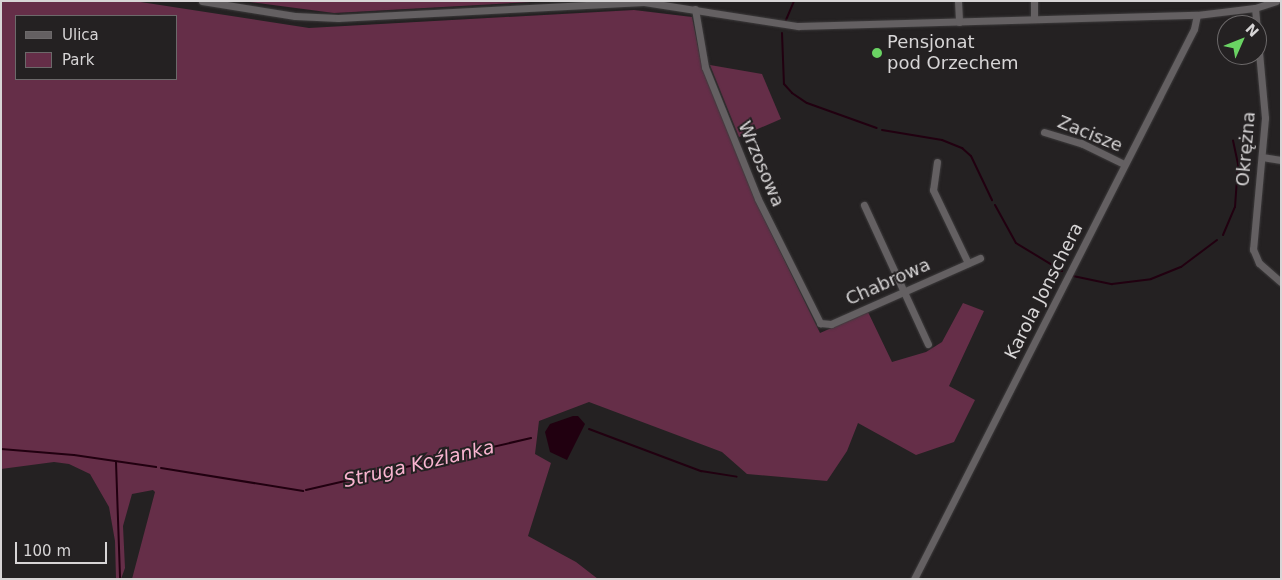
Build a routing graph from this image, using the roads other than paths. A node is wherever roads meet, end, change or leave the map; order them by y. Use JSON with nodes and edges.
{"nodes":[{"id":1,"x":202,"y":1,"type":"edge"},
{"id":2,"x":958,"y":1,"type":"edge"},
{"id":3,"x":1034,"y":1,"type":"edge"},
{"id":4,"x":1276,"y":1,"type":"edge"},
{"id":5,"x":1255,"y":8,"type":"junction"},
{"id":6,"x":695,"y":9,"type":"junction"},
{"id":7,"x":1197,"y":15,"type":"junction"},
{"id":8,"x":1034,"y":19,"type":"junction"},
{"id":9,"x":959,"y":22,"type":"junction"},
{"id":10,"x":1044,"y":132,"type":"dead end"},
{"id":11,"x":1262,"y":157,"type":"junction"},
{"id":12,"x":1281,"y":160,"type":"edge"},
{"id":13,"x":937,"y":162,"type":"dead end"},
{"id":14,"x":1124,"y":164,"type":"junction"},
{"id":15,"x":864,"y":205,"type":"dead end"},
{"id":16,"x":980,"y":258,"type":"dead end"},
{"id":17,"x":968,"y":263,"type":"junction"},
{"id":18,"x":1281,"y":282,"type":"edge"},
{"id":19,"x":904,"y":292,"type":"junction"},
{"id":20,"x":820,"y":323,"type":"joint"},
{"id":21,"x":928,"y":344,"type":"dead end"},
{"id":22,"x":914,"y":579,"type":"edge"}],
"edges":[{"from":1,"to":6,"type":"street"},
{"from":2,"to":9,"type":"street"},
{"from":3,"to":8,"type":"street"},
{"from":4,"to":5,"type":"street"},
{"from":5,"to":7,"type":"street"},
{"from":5,"to":11,"type":"street","name":"Okrężna"},
{"from":6,"to":9,"type":"street"},
{"from":6,"to":20,"type":"street","name":"Wrzosowa"},
{"from":7,"to":8,"type":"street"},
{"from":7,"to":14,"type":"street","name":"Karola Jonschera"},
{"from":8,"to":9,"type":"street"},
{"from":10,"to":14,"type":"street","name":"Zacisze"},
{"from":11,"to":12,"type":"street"},
{"from":11,"to":18,"type":"street","name":"Okrężna"},
{"from":13,"to":17,"type":"street"},
{"from":14,"to":22,"type":"street","name":"Karola Jonschera"},
{"from":15,"to":19,"type":"street"},
{"from":16,"to":17,"type":"street","name":"Chabrowa"},
{"from":17,"to":19,"type":"street","name":"Chabrowa"},
{"from":19,"to":20,"type":"street","name":"Chabrowa"},
{"from":19,"to":21,"type":"street"}]}
